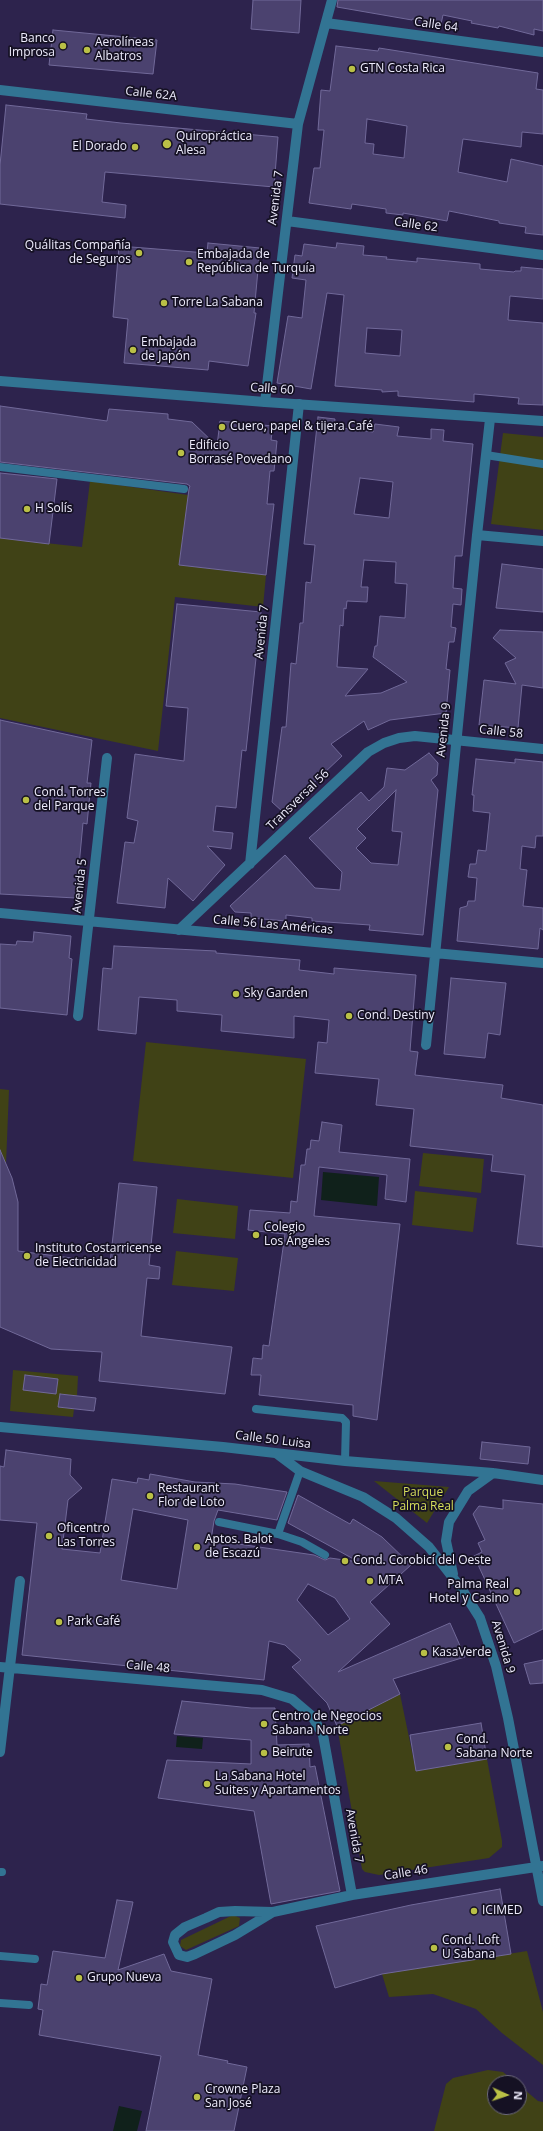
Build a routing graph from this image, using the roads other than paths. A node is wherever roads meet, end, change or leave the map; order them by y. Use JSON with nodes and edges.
{"nodes":[{"id":1,"x":332,"y":0,"type":"edge"},
{"id":2,"x":326,"y":23,"type":"junction"},
{"id":3,"x":543,"y":52,"type":"edge"},
{"id":4,"x":0,"y":90,"type":"edge"},
{"id":5,"x":298,"y":124,"type":"junction"},
{"id":6,"x":286,"y":221,"type":"junction"},
{"id":7,"x":543,"y":255,"type":"edge"},
{"id":8,"x":0,"y":380,"type":"edge"},
{"id":9,"x":265,"y":402,"type":"junction"},
{"id":10,"x":299,"y":404,"type":"junction"},
{"id":11,"x":490,"y":419,"type":"junction"},
{"id":12,"x":543,"y":421,"type":"edge"},
{"id":13,"x":486,"y":455,"type":"junction"},
{"id":14,"x":543,"y":464,"type":"edge"},
{"id":15,"x":0,"y":467,"type":"edge"},
{"id":16,"x":184,"y":489,"type":"dead end"},
{"id":17,"x":477,"y":535,"type":"junction"},
{"id":18,"x":543,"y":540,"type":"edge"},
{"id":19,"x":456,"y":740,"type":"junction"},
{"id":20,"x":543,"y":749,"type":"edge"},
{"id":21,"x":107,"y":758,"type":"dead end"},
{"id":22,"x":250,"y":864,"type":"junction"},
{"id":23,"x":0,"y":913,"type":"edge"},
{"id":24,"x":88,"y":921,"type":"junction"},
{"id":25,"x":179,"y":930,"type":"junction"},
{"id":26,"x":435,"y":953,"type":"junction"},
{"id":27,"x":543,"y":963,"type":"edge"},
{"id":28,"x":78,"y":1016,"type":"dead end"},
{"id":29,"x":426,"y":1045,"type":"dead end"},
{"id":30,"x":256,"y":1409,"type":"dead end"},
{"id":31,"x":0,"y":1427,"type":"edge"},
{"id":32,"x":276,"y":1453,"type":"junction"},
{"id":33,"x":345,"y":1461,"type":"junction"},
{"id":34,"x":300,"y":1471,"type":"junction"},
{"id":35,"x":493,"y":1473,"type":"junction"},
{"id":36,"x":543,"y":1480,"type":"edge"},
{"id":37,"x":219,"y":1522,"type":"dead end"},
{"id":38,"x":278,"y":1534,"type":"junction"},
{"id":39,"x":325,"y":1555,"type":"dead end"},
{"id":40,"x":454,"y":1578,"type":"junction"},
{"id":41,"x":20,"y":1581,"type":"dead end"},
{"id":42,"x":5,"y":1668,"type":"edge"},
{"id":43,"x":292,"y":1699,"type":"joint"},
{"id":44,"x":0,"y":1752,"type":"edge"},
{"id":45,"x":540,"y":1866,"type":"edge"},
{"id":46,"x":352,"y":1895,"type":"junction"},
{"id":47,"x":543,"y":1901,"type":"edge"},
{"id":48,"x":273,"y":1912,"type":"junction"},
{"id":49,"x":0,"y":1956,"type":"edge"},
{"id":50,"x":35,"y":1959,"type":"dead end"},
{"id":51,"x":0,"y":2003,"type":"edge"},
{"id":52,"x":30,"y":2005,"type":"dead end"}],
"edges":[{"from":1,"to":2,"type":"street","name":"Avenida 7"},
{"from":2,"to":3,"type":"street","name":"Calle 64"},
{"from":2,"to":5,"type":"street","name":"Avenida 7"},
{"from":4,"to":5,"type":"street","name":"Calle 62A"},
{"from":5,"to":6,"type":"street","name":"Avenida 7"},
{"from":6,"to":7,"type":"street","name":"Calle 62"},
{"from":6,"to":9,"type":"street","name":"Avenida 7"},
{"from":8,"to":9,"type":"street","name":"Calle 60"},
{"from":9,"to":10,"type":"street","name":"Calle 60"},
{"from":10,"to":11,"type":"street","name":"Calle 60"},
{"from":10,"to":22,"type":"street","name":"Avenida 7"},
{"from":11,"to":12,"type":"street","name":"Calle 60"},
{"from":11,"to":13,"type":"street","name":"Avenida 9"},
{"from":13,"to":14,"type":"lane"},
{"from":13,"to":17,"type":"street","name":"Avenida 9"},
{"from":15,"to":16,"type":"lane"},
{"from":17,"to":18,"type":"street"},
{"from":17,"to":19,"type":"street","name":"Avenida 9"},
{"from":19,"to":20,"type":"street","name":"Calle 58"},
{"from":19,"to":22,"type":"street","name":"Transversal 56"},
{"from":19,"to":26,"type":"street","name":"Avenida 9"},
{"from":21,"to":24,"type":"street","name":"Avenida 5"},
{"from":22,"to":25,"type":"street","name":"Transversal 56"},
{"from":23,"to":24,"type":"street","name":"Calle 56 Las Américas"},
{"from":24,"to":25,"type":"street","name":"Calle 56 Las Américas"},
{"from":24,"to":28,"type":"street","name":"Avenida 5"},
{"from":25,"to":26,"type":"street","name":"Calle 56 Las Américas"},
{"from":26,"to":27,"type":"street","name":"Calle 56 Las Américas"},
{"from":26,"to":29,"type":"street","name":"Avenida 9"},
{"from":30,"to":33,"type":"lane"},
{"from":31,"to":32,"type":"street","name":"Calle 50 Luisa"},
{"from":32,"to":33,"type":"street","name":"Calle 50 Luisa"},
{"from":32,"to":34,"type":"street","name":"Avenida 9"},
{"from":33,"to":35,"type":"street","name":"Calle 50 Luisa"},
{"from":34,"to":38,"type":"lane"},
{"from":34,"to":40,"type":"street","name":"Avenida 9"},
{"from":35,"to":36,"type":"street","name":"Calle 50 Luisa"},
{"from":35,"to":40,"type":"street"},
{"from":37,"to":38,"type":"lane"},
{"from":38,"to":39,"type":"lane"},
{"from":40,"to":45,"type":"street","name":"Avenida 9"},
{"from":41,"to":42,"type":"street"},
{"from":42,"to":43,"type":"street","name":"Calle 48"},
{"from":42,"to":44,"type":"street"},
{"from":43,"to":46,"type":"street","name":"Avenida 7"},
{"from":45,"to":46,"type":"street","name":"Calle 46"},
{"from":45,"to":47,"type":"street","name":"Avenida 9"},
{"from":46,"to":48,"type":"street","name":"Calle 46"},
{"from":48,"to":48,"type":"street","name":"Calle 46"},
{"from":49,"to":50,"type":"lane"},
{"from":51,"to":52,"type":"lane"}]}
